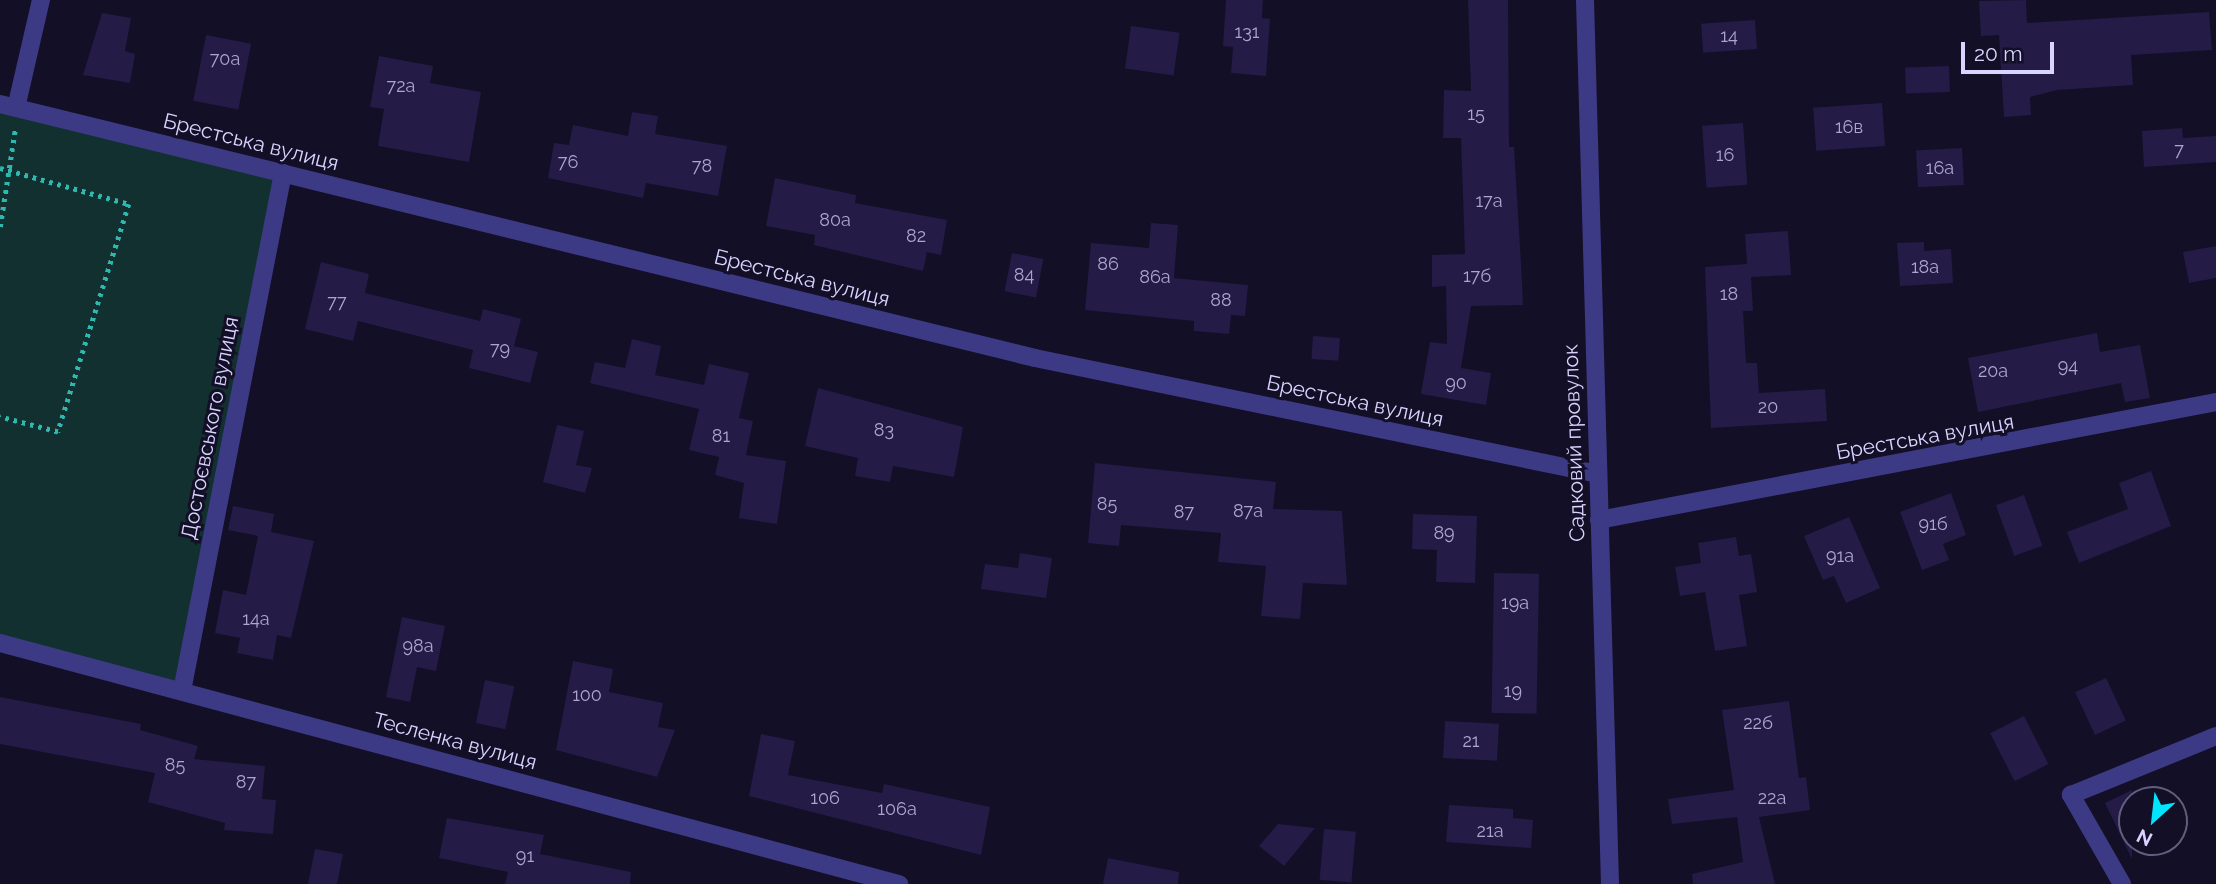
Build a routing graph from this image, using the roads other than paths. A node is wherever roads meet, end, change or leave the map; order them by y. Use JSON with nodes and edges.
{"nodes":[{"id":1,"x":41,"y":0,"type":"edge"},
{"id":2,"x":1585,"y":0,"type":"edge"},
{"id":3,"x":8,"y":106,"type":"edge"},
{"id":4,"x":283,"y":173,"type":"junction"},
{"id":5,"x":2216,"y":402,"type":"edge"},
{"id":6,"x":1598,"y":474,"type":"junction"},
{"id":7,"x":1599,"y":520,"type":"junction"},
{"id":8,"x":0,"y":643,"type":"edge"},
{"id":9,"x":181,"y":691,"type":"junction"},
{"id":10,"x":2216,"y":736,"type":"edge"},
{"id":11,"x":899,"y":884,"type":"edge"},
{"id":12,"x":1610,"y":884,"type":"edge"},
{"id":13,"x":2122,"y":884,"type":"edge"}],
"edges":[{"from":1,"to":3,"type":"street"},
{"from":2,"to":6,"type":"street","name":"Садковий провулок"},
{"from":3,"to":4,"type":"street","name":"Брестська вулиця"},
{"from":4,"to":6,"type":"street","name":"Брестська вулиця"},
{"from":4,"to":9,"type":"street","name":"Достоєвського вулиця"},
{"from":5,"to":7,"type":"street","name":"Брестська вулиця"},
{"from":6,"to":7,"type":"street","name":"Садковий провулок"},
{"from":7,"to":12,"type":"street","name":"Садковий провулок"},
{"from":8,"to":9,"type":"street","name":"Тесленка вулиця"},
{"from":9,"to":11,"type":"street","name":"Тесленка вулиця"},
{"from":10,"to":13,"type":"street"}]}
